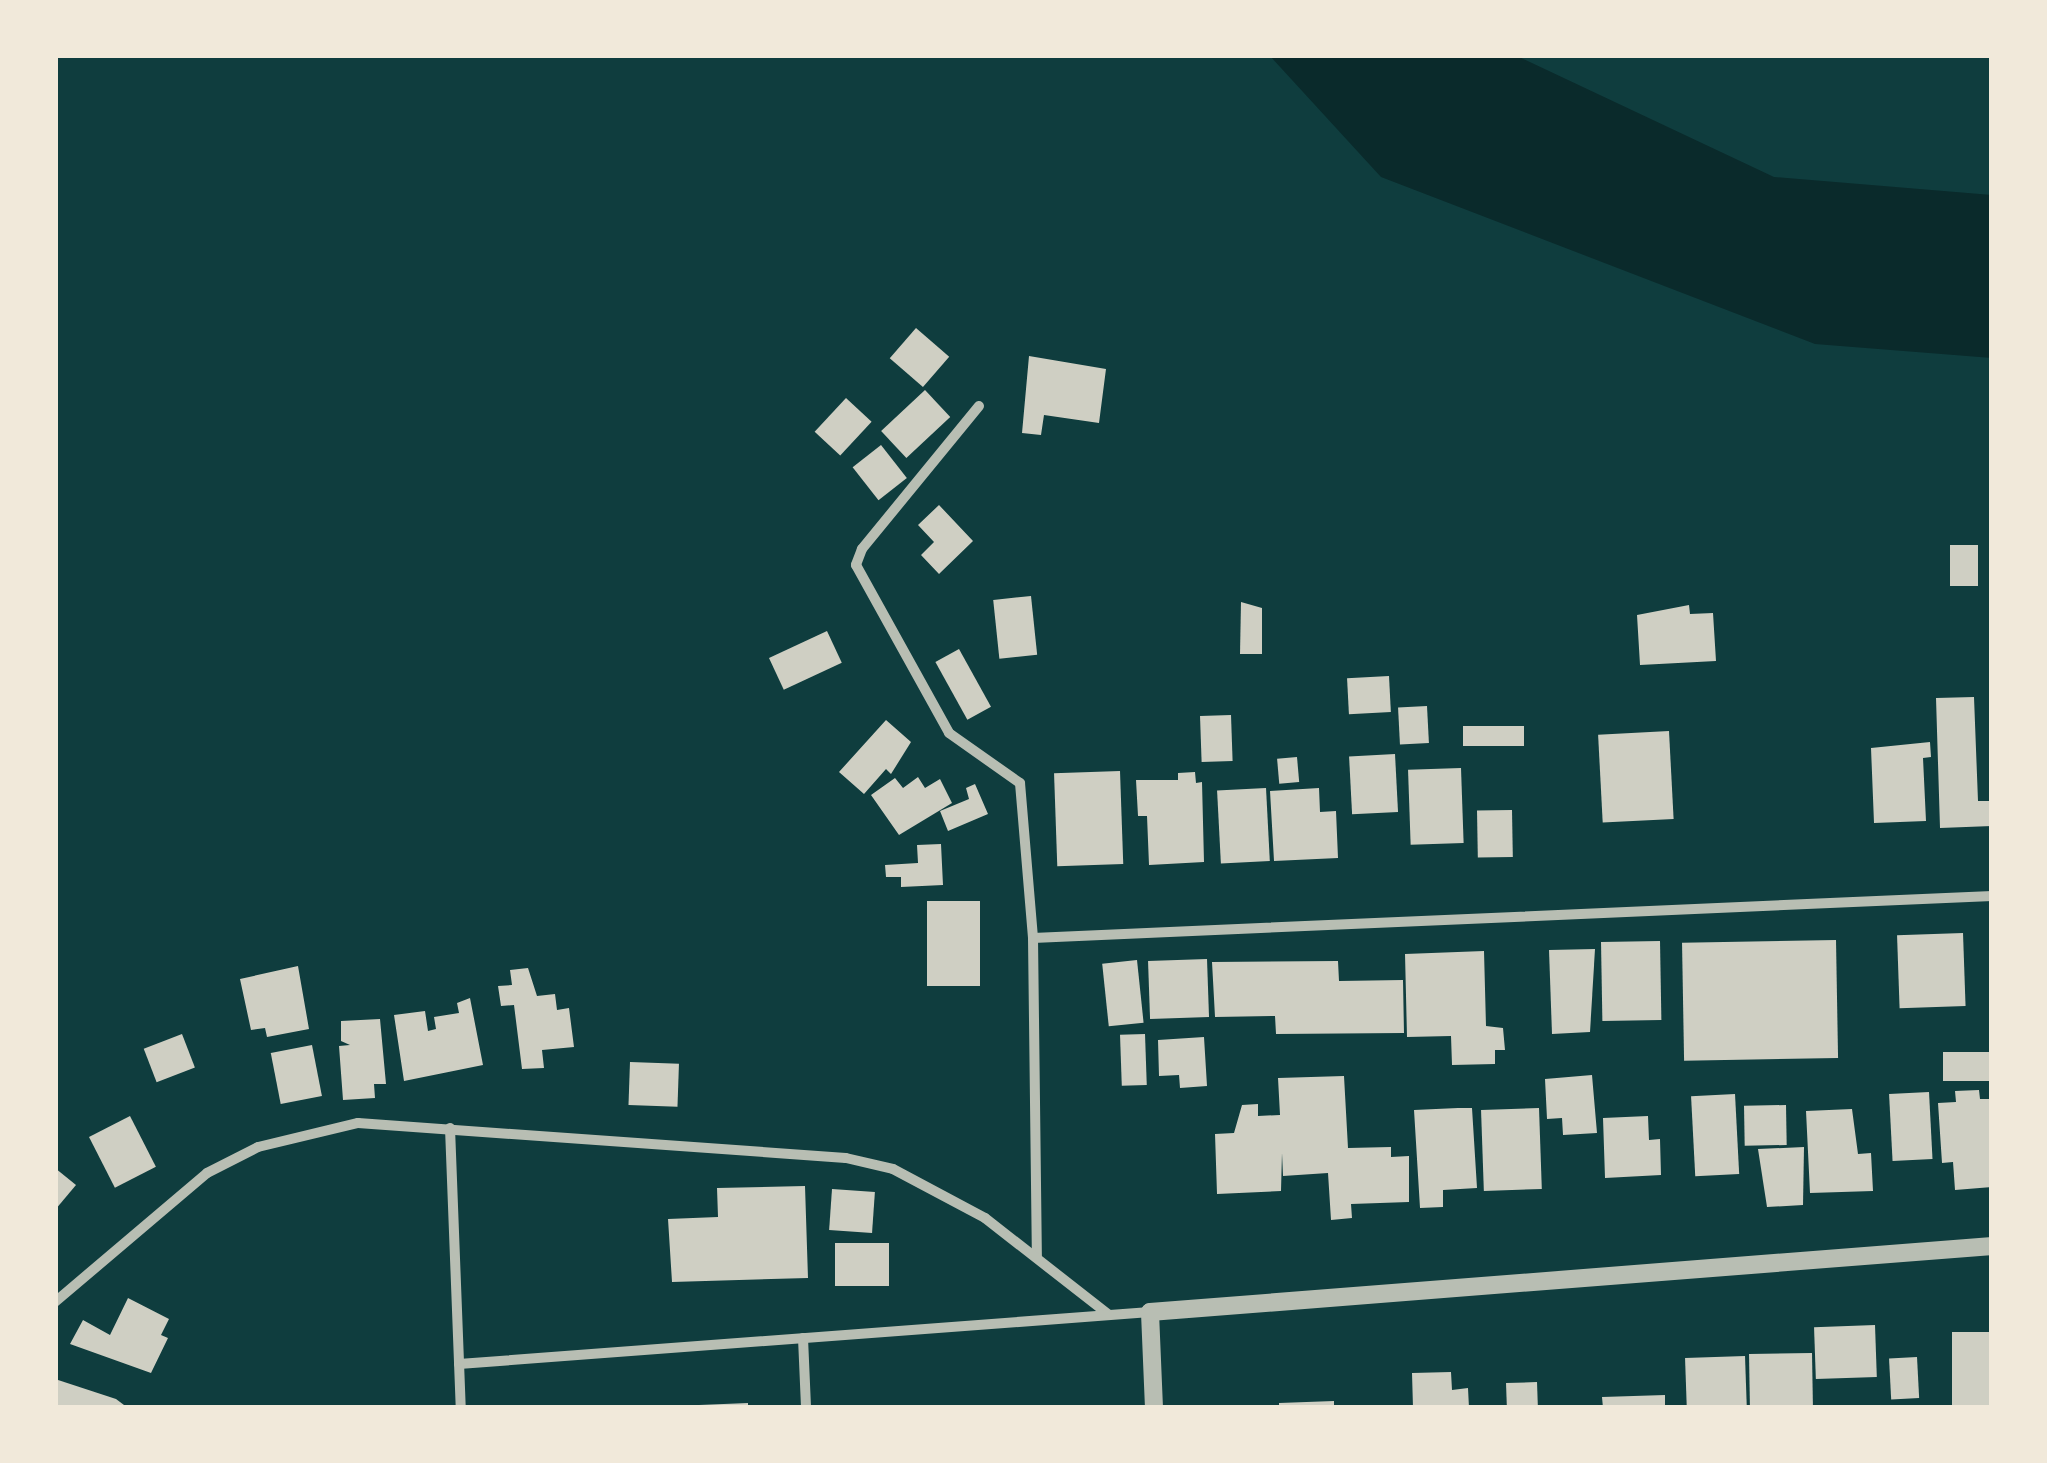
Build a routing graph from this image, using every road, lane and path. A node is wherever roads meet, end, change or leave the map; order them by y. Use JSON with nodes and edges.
{"nodes":[{"id":1,"x":979,"y":406,"type":"dead end"},
{"id":2,"x":1992,"y":896,"type":"edge"},
{"id":3,"x":1034,"y":938,"type":"junction"},
{"id":4,"x":450,"y":1128,"type":"junction"},
{"id":5,"x":1992,"y":1246,"type":"edge"},
{"id":6,"x":1038,"y":1257,"type":"junction"},
{"id":7,"x":55,"y":1302,"type":"edge"},
{"id":8,"x":1150,"y":1312,"type":"junction"},
{"id":9,"x":1109,"y":1315,"type":"junction"},
{"id":10,"x":803,"y":1338,"type":"junction"},
{"id":11,"x":460,"y":1364,"type":"junction"},
{"id":12,"x":461,"y":1408,"type":"edge"},
{"id":13,"x":806,"y":1408,"type":"edge"},
{"id":14,"x":1154,"y":1408,"type":"edge"}],
"edges":[{"from":1,"to":3,"type":"street"},
{"from":2,"to":3,"type":"street"},
{"from":3,"to":6,"type":"street"},
{"from":4,"to":6,"type":"street"},
{"from":4,"to":7,"type":"street"},
{"from":4,"to":11,"type":"street"},
{"from":5,"to":8,"type":"street"},
{"from":6,"to":9,"type":"street"},
{"from":8,"to":9,"type":"street"},
{"from":8,"to":14,"type":"street"},
{"from":9,"to":10,"type":"street"},
{"from":10,"to":11,"type":"street"},
{"from":10,"to":13,"type":"street"},
{"from":11,"to":12,"type":"street"}]}
